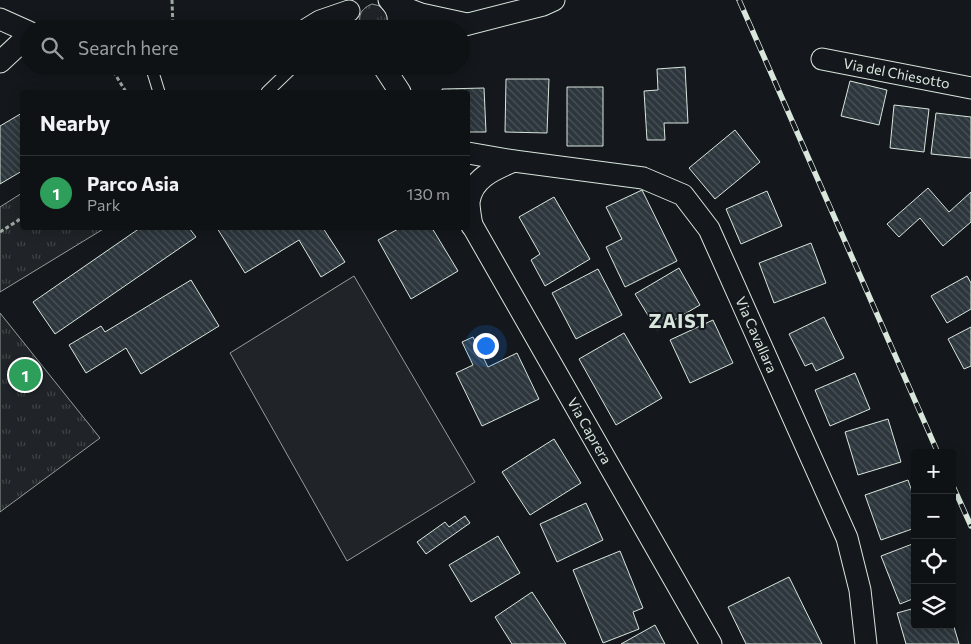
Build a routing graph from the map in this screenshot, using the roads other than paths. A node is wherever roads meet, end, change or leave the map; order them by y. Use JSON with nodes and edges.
{"nodes":[{"id":1,"x":554,"y":0,"type":"edge"},
{"id":2,"x":391,"y":2,"type":"edge"},
{"id":3,"x":353,"y":8,"type":"edge"},
{"id":4,"x":0,"y":20,"type":"edge"},
{"id":5,"x":323,"y":20,"type":"edge"},
{"id":6,"x":399,"y":20,"type":"edge"},
{"id":7,"x":440,"y":20,"type":"edge"},
{"id":8,"x":470,"y":23,"type":"edge"},
{"id":9,"x":20,"y":30,"type":"edge"},
{"id":10,"x":20,"y":43,"type":"edge"},
{"id":11,"x":822,"y":59,"type":"dead end"},
{"id":12,"x":0,"y":62,"type":"edge"},
{"id":13,"x":154,"y":75,"type":"edge"},
{"id":14,"x":285,"y":75,"type":"edge"},
{"id":15,"x":389,"y":75,"type":"edge"},
{"id":16,"x":395,"y":75,"type":"edge"},
{"id":17,"x":971,"y":88,"type":"edge"},
{"id":18,"x":158,"y":90,"type":"edge"},
{"id":19,"x":269,"y":90,"type":"edge"},
{"id":20,"x":400,"y":90,"type":"edge"},
{"id":21,"x":400,"y":90,"type":"edge"},
{"id":22,"x":470,"y":153,"type":"edge"},
{"id":23,"x":514,"y":161,"type":"junction"},
{"id":24,"x":470,"y":199,"type":"edge"},
{"id":25,"x":470,"y":222,"type":"edge"},
{"id":26,"x":711,"y":644,"type":"edge"},
{"id":27,"x":866,"y":644,"type":"edge"}],
"edges":[{"from":1,"to":8,"type":"street"},
{"from":2,"to":6,"type":"street"},
{"from":2,"to":7,"type":"street"},
{"from":3,"to":5,"type":"street"},
{"from":4,"to":9,"type":"street"},
{"from":10,"to":12,"type":"street"},
{"from":11,"to":17,"type":"street","name":"Via del Chiesotto"},
{"from":13,"to":18,"type":"lane"},
{"from":14,"to":19,"type":"lane"},
{"from":15,"to":20,"type":"street"},
{"from":16,"to":21,"type":"street"},
{"from":22,"to":23,"type":"street","name":"Via Cavallara"},
{"from":23,"to":24,"type":"street","name":"Via Cavallara"},
{"from":23,"to":27,"type":"street","name":"Via Cavallara"},
{"from":25,"to":26,"type":"street","name":"Via Caprera"}]}
